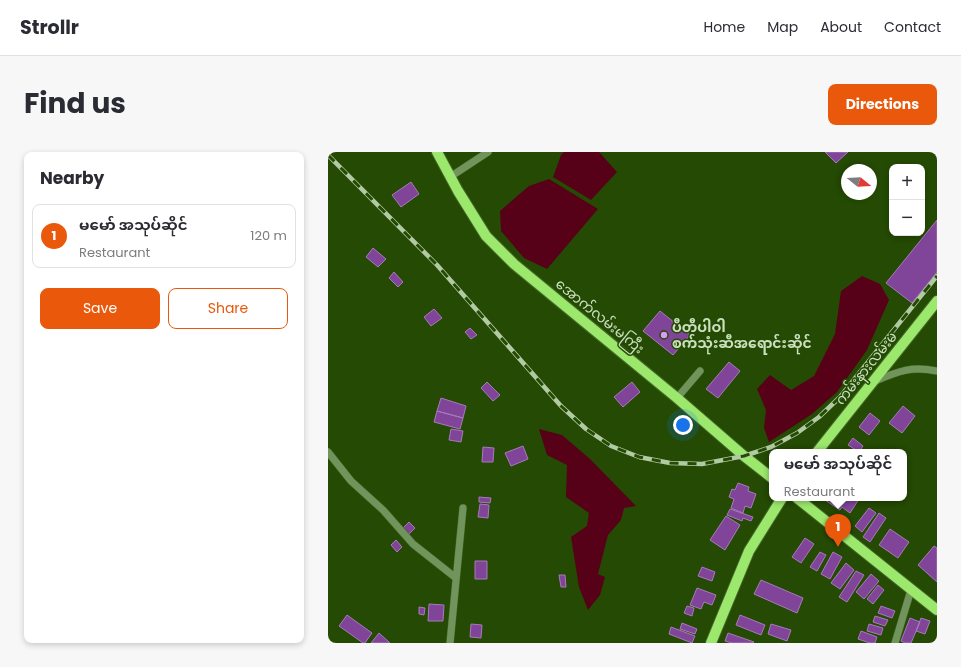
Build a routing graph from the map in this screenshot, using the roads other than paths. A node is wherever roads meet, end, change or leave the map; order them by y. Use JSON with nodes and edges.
{"nodes":[{"id":1,"x":437,"y":152,"type":"edge"},
{"id":2,"x":488,"y":152,"type":"edge"},
{"id":3,"x":450,"y":177,"type":"junction"},
{"id":4,"x":937,"y":302,"type":"edge"},
{"id":5,"x":700,"y":371,"type":"dead end"},
{"id":6,"x":937,"y":372,"type":"edge"},
{"id":7,"x":873,"y":382,"type":"junction"},
{"id":8,"x":677,"y":398,"type":"junction"},
{"id":9,"x":819,"y":449,"type":"edge"},
{"id":10,"x":328,"y":452,"type":"edge"},
{"id":11,"x":769,"y":476,"type":"edge"},
{"id":12,"x":780,"y":501,"type":"edge"},
{"id":13,"x":801,"y":501,"type":"edge"},
{"id":14,"x":463,"y":508,"type":"dead end"},
{"id":15,"x":456,"y":578,"type":"junction"},
{"id":16,"x":911,"y":590,"type":"junction"},
{"id":17,"x":937,"y":610,"type":"edge"},
{"id":18,"x":450,"y":643,"type":"edge"},
{"id":19,"x":711,"y":643,"type":"edge"},
{"id":20,"x":895,"y":643,"type":"edge"}],
"edges":[{"from":1,"to":3,"type":"main road","name":"အောက်လမ်းမကြီး"},
{"from":2,"to":3,"type":"street"},
{"from":3,"to":8,"type":"main road","name":"အောက်လမ်းမကြီး"},
{"from":4,"to":7,"type":"main road","name":"ကမ်းနားလမ်းမ"},
{"from":5,"to":8,"type":"street"},
{"from":6,"to":7,"type":"street"},
{"from":7,"to":9,"type":"main road","name":"ကမ်းနားလမ်းမ"},
{"from":8,"to":11,"type":"main road","name":"အောက်လမ်းမကြီး"},
{"from":10,"to":15,"type":"street"},
{"from":12,"to":19,"type":"main road"},
{"from":13,"to":16,"type":"main road"},
{"from":14,"to":15,"type":"street"},
{"from":15,"to":18,"type":"street"},
{"from":16,"to":17,"type":"main road"},
{"from":16,"to":20,"type":"street"}]}
